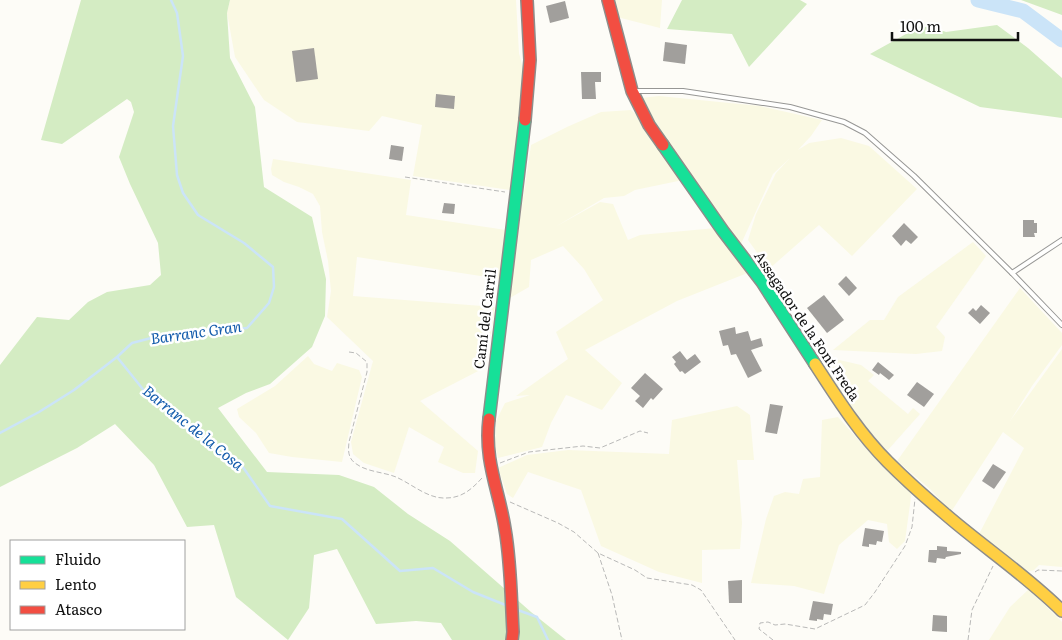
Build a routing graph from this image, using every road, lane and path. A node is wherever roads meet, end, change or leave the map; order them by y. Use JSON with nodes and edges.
{"nodes":[{"id":1,"x":528,"y":0,"type":"edge"},
{"id":2,"x":608,"y":0,"type":"edge"},
{"id":3,"x":632,"y":91,"type":"junction"},
{"id":4,"x":405,"y":177,"type":"dead end"},
{"id":5,"x":516,"y":194,"type":"junction"},
{"id":6,"x":1062,"y":240,"type":"edge"},
{"id":7,"x":1012,"y":273,"type":"junction"},
{"id":8,"x":1062,"y":325,"type":"edge"},
{"id":9,"x":350,"y":352,"type":"dead end"},
{"id":10,"x":648,"y":433,"type":"dead end"},
{"id":11,"x":490,"y":467,"type":"junction"},
{"id":12,"x":496,"y":487,"type":"junction"},
{"id":13,"x":917,"y":489,"type":"junction"},
{"id":14,"x":598,"y":553,"type":"junction"},
{"id":15,"x":997,"y":557,"type":"junction"},
{"id":16,"x":1062,"y":571,"type":"edge"},
{"id":17,"x":1026,"y":577,"type":"junction"},
{"id":18,"x":1062,"y":611,"type":"edge"},
{"id":19,"x":512,"y":640,"type":"edge"},
{"id":20,"x":622,"y":640,"type":"edge"},
{"id":21,"x":735,"y":640,"type":"edge"},
{"id":22,"x":773,"y":640,"type":"edge"},
{"id":23,"x":968,"y":640,"type":"edge"}],
"edges":[{"from":1,"to":5,"type":"street","name":"Camí del Carril"},
{"from":2,"to":3,"type":"street","name":"Assagador de la Font Freda"},
{"from":3,"to":7,"type":"lane"},
{"from":3,"to":13,"type":"street","name":"Assagador de la Font Freda"},
{"from":4,"to":5,"type":"path"},
{"from":5,"to":11,"type":"street","name":"Camí del Carril"},
{"from":6,"to":7,"type":"lane"},
{"from":7,"to":8,"type":"lane"},
{"from":9,"to":11,"type":"path"},
{"from":10,"to":11,"type":"path"},
{"from":11,"to":12,"type":"street","name":"Camí del Carril"},
{"from":12,"to":14,"type":"path"},
{"from":12,"to":19,"type":"street","name":"Camí del Carril"},
{"from":13,"to":15,"type":"street","name":"Assagador de la Font Freda"},
{"from":13,"to":22,"type":"path"},
{"from":14,"to":20,"type":"path"},
{"from":14,"to":21,"type":"path"},
{"from":15,"to":17,"type":"street","name":"Assagador de la Font Freda"},
{"from":15,"to":23,"type":"path"},
{"from":16,"to":17,"type":"path"},
{"from":17,"to":18,"type":"street","name":"Assagador de la Font Freda"}]}
